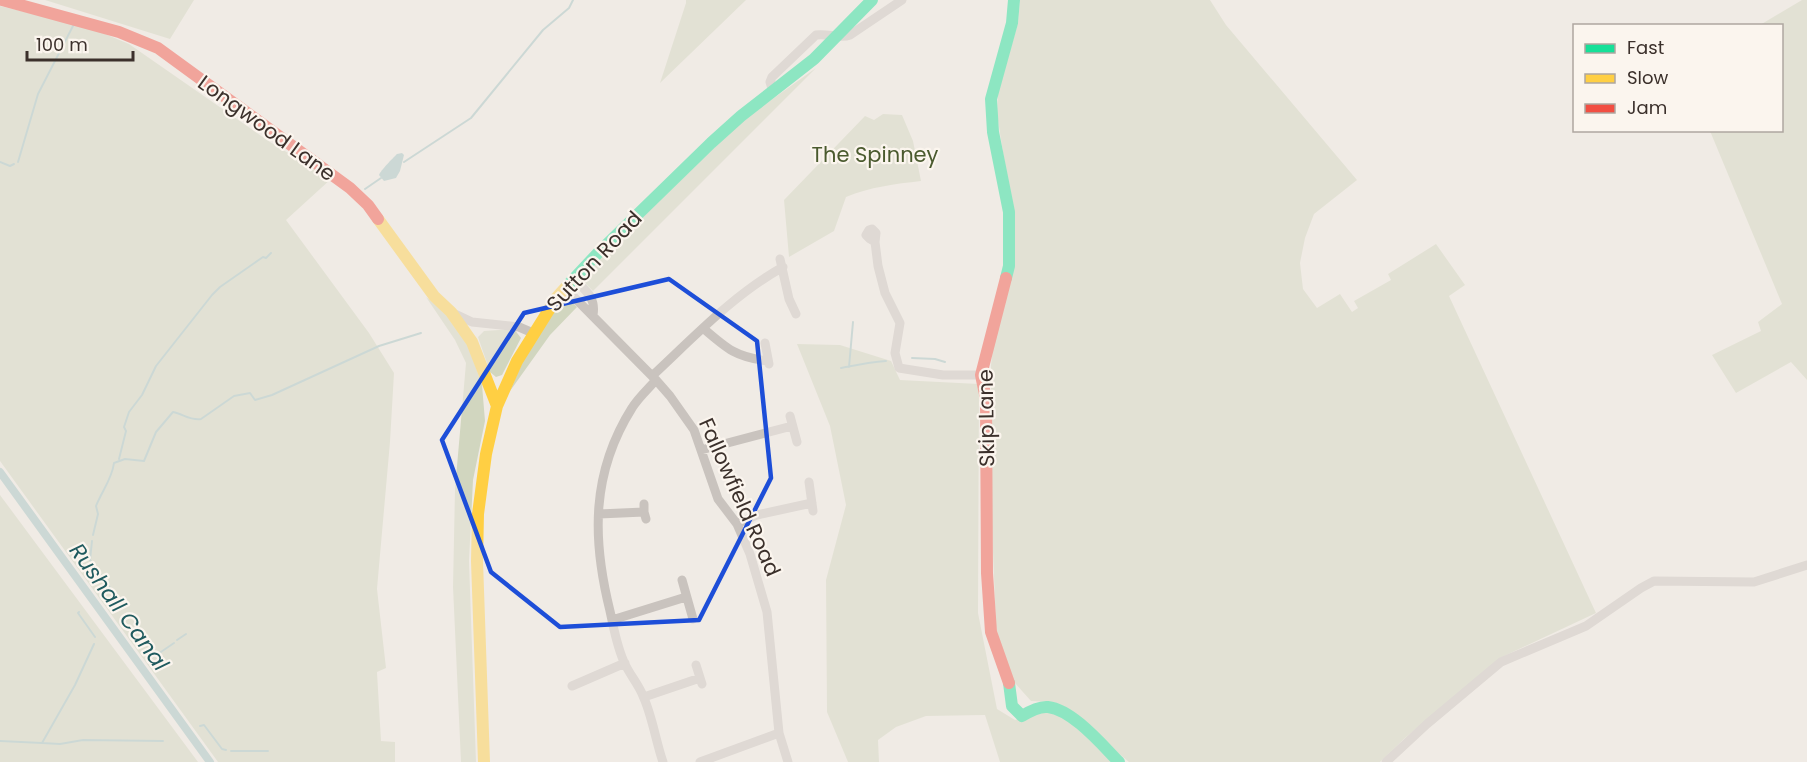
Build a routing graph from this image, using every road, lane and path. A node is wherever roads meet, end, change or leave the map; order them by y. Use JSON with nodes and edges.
{"nodes":[{"id":1,"x":2,"y":0,"type":"edge"},
{"id":2,"x":872,"y":0,"type":"edge"},
{"id":3,"x":879,"y":0,"type":"edge"},
{"id":4,"x":902,"y":0,"type":"edge"},
{"id":5,"x":1014,"y":0,"type":"edge"},
{"id":6,"x":885,"y":10,"type":"junction"},
{"id":7,"x":839,"y":36,"type":"junction"},
{"id":8,"x":875,"y":242,"type":"dead end"},
{"id":9,"x":569,"y":284,"type":"junction"},
{"id":10,"x":451,"y":312,"type":"junction"},
{"id":11,"x":796,"y":314,"type":"dead end"},
{"id":12,"x":483,"y":323,"type":"junction"},
{"id":13,"x":703,"y":328,"type":"junction"},
{"id":14,"x":533,"y":333,"type":"junction"},
{"id":15,"x":472,"y":342,"type":"junction"},
{"id":16,"x":765,"y":343,"type":"dead end"},
{"id":17,"x":981,"y":375,"type":"junction"},
{"id":18,"x":654,"y":378,"type":"junction"},
{"id":19,"x":497,"y":406,"type":"junction"},
{"id":20,"x":797,"y":442,"type":"dead end"},
{"id":21,"x":700,"y":450,"type":"junction"},
{"id":22,"x":809,"y":482,"type":"dead end"},
{"id":23,"x":645,"y":512,"type":"dead end"},
{"id":24,"x":599,"y":514,"type":"junction"},
{"id":25,"x":737,"y":524,"type":"junction"},
{"id":26,"x":1807,"y":566,"type":"edge"},
{"id":27,"x":682,"y":580,"type":"dead end"},
{"id":28,"x":686,"y":597,"type":"junction"},
{"id":29,"x":612,"y":620,"type":"junction"},
{"id":30,"x":693,"y":620,"type":"dead end"},
{"id":31,"x":625,"y":663,"type":"junction"},
{"id":32,"x":696,"y":665,"type":"dead end"},
{"id":33,"x":570,"y":688,"type":"dead end"},
{"id":34,"x":644,"y":697,"type":"junction"},
{"id":35,"x":779,"y":733,"type":"junction"},
{"id":36,"x":484,"y":762,"type":"edge"},
{"id":37,"x":663,"y":762,"type":"edge"},
{"id":38,"x":702,"y":762,"type":"edge"},
{"id":39,"x":788,"y":762,"type":"edge"},
{"id":40,"x":1119,"y":762,"type":"edge"},
{"id":41,"x":1386,"y":762,"type":"edge"}],
"edges":[{"from":1,"to":10,"type":"street","name":"Longwood Lane"},
{"from":2,"to":7,"type":"street","name":"Sutton Road"},
{"from":3,"to":6,"type":"street"},
{"from":4,"to":6,"type":"street"},
{"from":5,"to":17,"type":"street","name":"Skip Lane"},
{"from":6,"to":7,"type":"street"},
{"from":7,"to":9,"type":"street","name":"Sutton Road"},
{"from":8,"to":17,"type":"street"},
{"from":9,"to":14,"type":"street","name":"Sutton Road"},
{"from":9,"to":18,"type":"street","name":"Fallowfield Road"},
{"from":10,"to":12,"type":"street","name":"Longwood Lane"},
{"from":10,"to":15,"type":"street","name":"Longwood Lane"},
{"from":11,"to":13,"type":"street"},
{"from":12,"to":14,"type":"street","name":"Longwood Lane"},
{"from":12,"to":15,"type":"street"},
{"from":13,"to":16,"type":"street"},
{"from":13,"to":18,"type":"street"},
{"from":14,"to":19,"type":"street","name":"Sutton Road"},
{"from":15,"to":19,"type":"street","name":"Longwood Lane"},
{"from":17,"to":40,"type":"street","name":"Skip Lane"},
{"from":18,"to":21,"type":"street","name":"Fallowfield Road"},
{"from":18,"to":24,"type":"street"},
{"from":19,"to":36,"type":"street","name":"Sutton Road"},
{"from":20,"to":21,"type":"street"},
{"from":21,"to":25,"type":"street","name":"Fallowfield Road"},
{"from":22,"to":25,"type":"street"},
{"from":23,"to":24,"type":"street"},
{"from":24,"to":29,"type":"street"},
{"from":25,"to":35,"type":"street","name":"Fallowfield Road"},
{"from":26,"to":41,"type":"street"},
{"from":27,"to":28,"type":"street"},
{"from":28,"to":29,"type":"street"},
{"from":28,"to":30,"type":"street"},
{"from":29,"to":31,"type":"street"},
{"from":31,"to":33,"type":"street"},
{"from":31,"to":34,"type":"street"},
{"from":32,"to":34,"type":"street"},
{"from":34,"to":37,"type":"street"},
{"from":35,"to":38,"type":"street"},
{"from":35,"to":39,"type":"street","name":"Fallowfield Road"}]}
